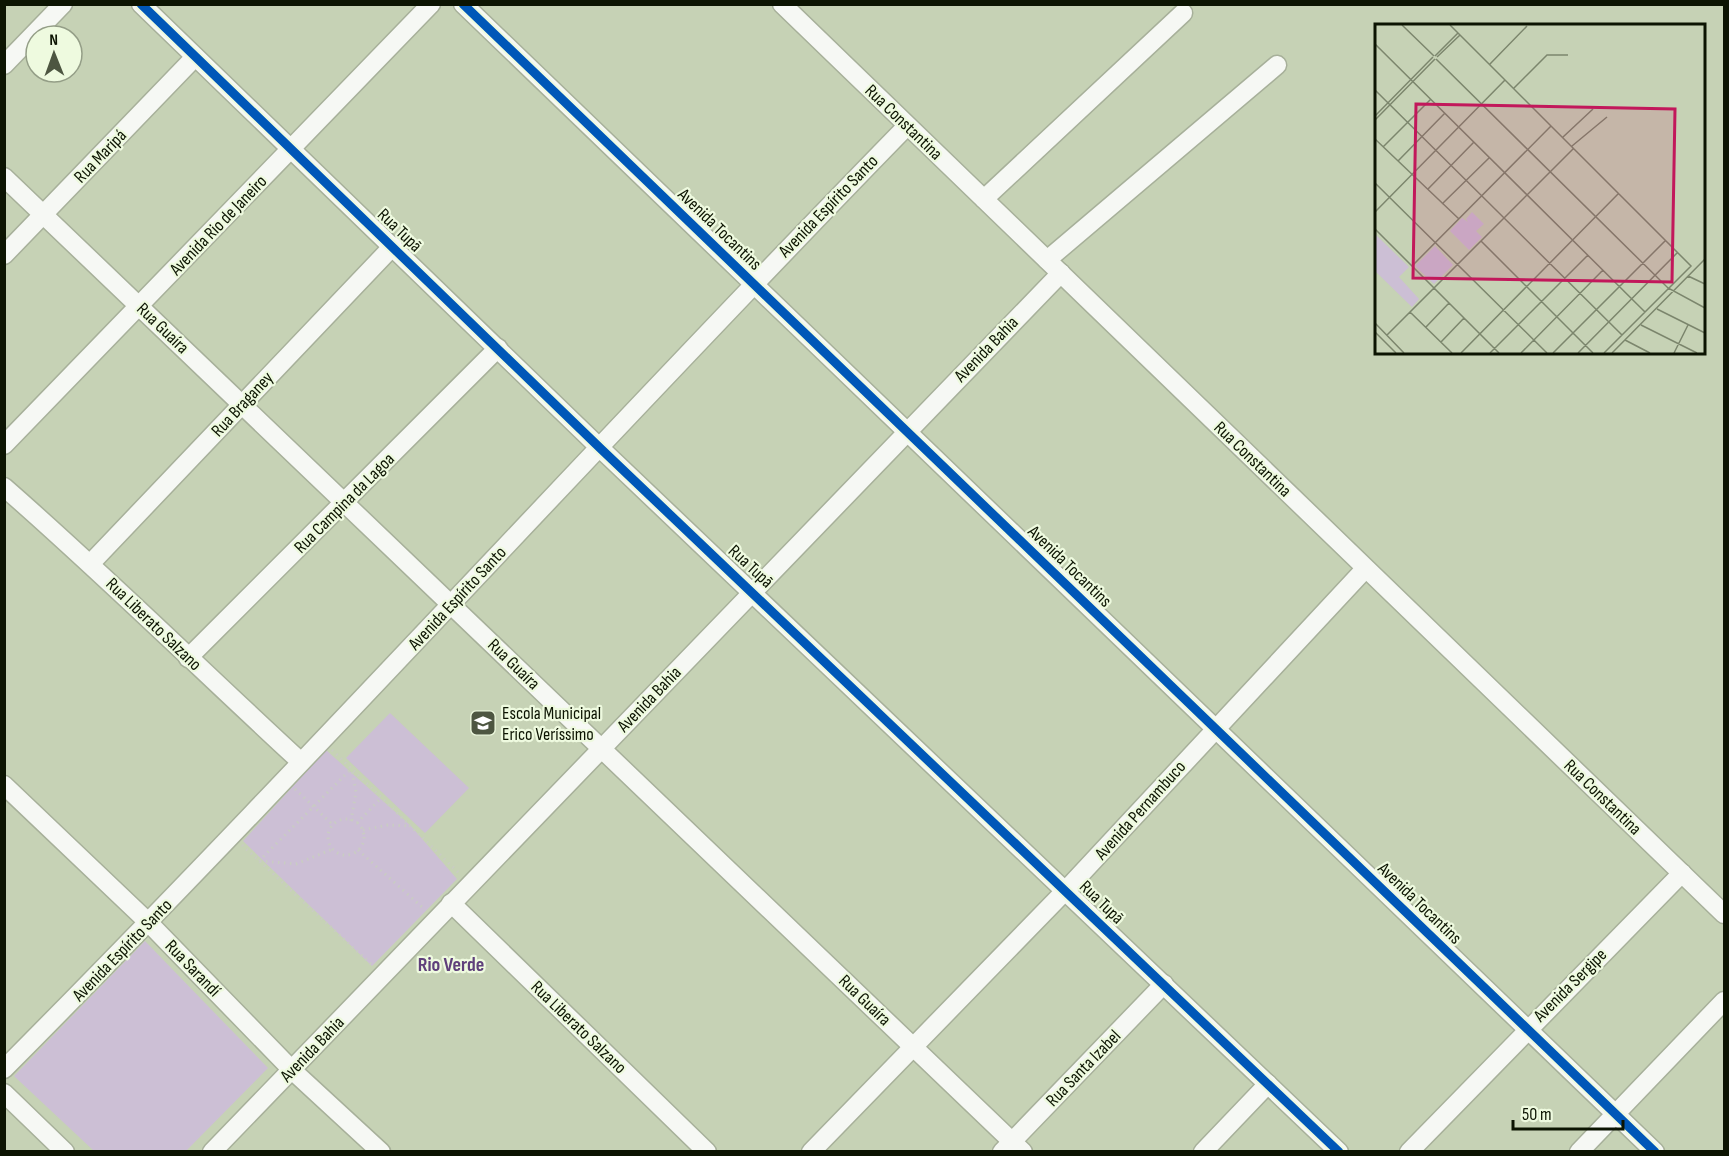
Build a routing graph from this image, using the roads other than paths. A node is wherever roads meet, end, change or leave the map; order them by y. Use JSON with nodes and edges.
{"nodes":[{"id":1,"x":63,"y":4,"type":"edge"},
{"id":2,"x":141,"y":4,"type":"edge"},
{"id":3,"x":431,"y":4,"type":"edge"},
{"id":4,"x":462,"y":4,"type":"edge"},
{"id":5,"x":782,"y":4,"type":"edge"},
{"id":6,"x":1183,"y":13,"type":"dead end"},
{"id":7,"x":195,"y":57,"type":"junction"},
{"id":8,"x":4,"y":65,"type":"edge"},
{"id":9,"x":1277,"y":65,"type":"dead end"},
{"id":10,"x":907,"y":126,"type":"junction"},
{"id":11,"x":291,"y":149,"type":"junction"},
{"id":12,"x":4,"y":177,"type":"edge"},
{"id":13,"x":984,"y":199,"type":"junction"},
{"id":14,"x":43,"y":214,"type":"junction"},
{"id":15,"x":393,"y":246,"type":"junction"},
{"id":16,"x":4,"y":255,"type":"edge"},
{"id":17,"x":1047,"y":260,"type":"junction"},
{"id":18,"x":1061,"y":273,"type":"junction"},
{"id":19,"x":753,"y":284,"type":"junction"},
{"id":20,"x":139,"y":306,"type":"junction"},
{"id":21,"x":498,"y":348,"type":"junction"},
{"id":22,"x":241,"y":404,"type":"junction"},
{"id":23,"x":906,"y":432,"type":"junction"},
{"id":24,"x":4,"y":445,"type":"edge"},
{"id":25,"x":600,"y":448,"type":"junction"},
{"id":26,"x":4,"y":487,"type":"edge"},
{"id":27,"x":344,"y":503,"type":"junction"},
{"id":28,"x":91,"y":563,"type":"junction"},
{"id":29,"x":1365,"y":569,"type":"junction"},
{"id":30,"x":754,"y":592,"type":"junction"},
{"id":31,"x":450,"y":604,"type":"junction"},
{"id":32,"x":188,"y":658,"type":"junction"},
{"id":33,"x":1215,"y":727,"type":"junction"},
{"id":34,"x":601,"y":748,"type":"junction"},
{"id":35,"x":301,"y":762,"type":"junction"},
{"id":36,"x":4,"y":785,"type":"edge"},
{"id":37,"x":1682,"y":873,"type":"junction"},
{"id":38,"x":1066,"y":890,"type":"junction"},
{"id":39,"x":451,"y":903,"type":"junction"},
{"id":40,"x":1725,"y":914,"type":"edge"},
{"id":41,"x":149,"y":923,"type":"junction"},
{"id":42,"x":1164,"y":984,"type":"junction"},
{"id":43,"x":1725,"y":1001,"type":"edge"},
{"id":44,"x":1526,"y":1029,"type":"junction"},
{"id":45,"x":914,"y":1047,"type":"junction"},
{"id":46,"x":4,"y":1069,"type":"edge"},
{"id":47,"x":292,"y":1070,"type":"junction"},
{"id":48,"x":1268,"y":1084,"type":"junction"},
{"id":49,"x":4,"y":1093,"type":"edge"},
{"id":50,"x":1614,"y":1115,"type":"junction"},
{"id":51,"x":1012,"y":1148,"type":"edge"},
{"id":52,"x":65,"y":1152,"type":"edge"},
{"id":53,"x":212,"y":1152,"type":"edge"},
{"id":54,"x":381,"y":1152,"type":"edge"},
{"id":55,"x":707,"y":1152,"type":"edge"},
{"id":56,"x":812,"y":1152,"type":"edge"},
{"id":57,"x":1203,"y":1152,"type":"edge"},
{"id":58,"x":1339,"y":1152,"type":"edge"},
{"id":59,"x":1409,"y":1152,"type":"edge"},
{"id":60,"x":1579,"y":1152,"type":"edge"},
{"id":61,"x":1655,"y":1152,"type":"edge"}],
"edges":[{"from":1,"to":8,"type":"street"},
{"from":2,"to":7,"type":"street","name":"Rua Tupã"},
{"from":3,"to":11,"type":"street","name":"Avenida Rio de Janeiro"},
{"from":4,"to":19,"type":"street","name":"Avenida Tocantins"},
{"from":5,"to":10,"type":"street","name":"Rua Constantina"},
{"from":6,"to":13,"type":"street"},
{"from":7,"to":11,"type":"street","name":"Rua Tupã"},
{"from":7,"to":14,"type":"street","name":"Rua Maripá"},
{"from":9,"to":17,"type":"street"},
{"from":10,"to":13,"type":"street","name":"Rua Constantina"},
{"from":10,"to":19,"type":"street","name":"Avenida Espírito Santo"},
{"from":11,"to":15,"type":"street","name":"Rua Tupã"},
{"from":11,"to":20,"type":"street","name":"Avenida Rio de Janeiro"},
{"from":12,"to":14,"type":"street","name":"Rua Guaíra"},
{"from":13,"to":17,"type":"street","name":"Rua Constantina"},
{"from":14,"to":16,"type":"street","name":"Rua Maripá"},
{"from":14,"to":20,"type":"street","name":"Rua Guaíra"},
{"from":15,"to":21,"type":"street","name":"Rua Tupã"},
{"from":15,"to":22,"type":"street","name":"Rua Braganey"},
{"from":17,"to":18,"type":"street","name":"Rua Constantina"},
{"from":18,"to":23,"type":"street","name":"Avenida Bahia"},
{"from":18,"to":29,"type":"street","name":"Rua Constantina"},
{"from":19,"to":23,"type":"street","name":"Avenida Tocantins"},
{"from":19,"to":25,"type":"street","name":"Avenida Espírito Santo"},
{"from":20,"to":22,"type":"street","name":"Rua Guaíra"},
{"from":20,"to":24,"type":"street","name":"Avenida Rio de Janeiro"},
{"from":21,"to":25,"type":"street","name":"Rua Tupã"},
{"from":21,"to":27,"type":"street","name":"Rua Campina da Lagoa"},
{"from":22,"to":27,"type":"street","name":"Rua Guaíra"},
{"from":22,"to":28,"type":"street","name":"Rua Braganey"},
{"from":23,"to":30,"type":"street","name":"Avenida Bahia"},
{"from":23,"to":33,"type":"street","name":"Avenida Tocantins"},
{"from":25,"to":30,"type":"street","name":"Rua Tupã"},
{"from":25,"to":31,"type":"street","name":"Avenida Espírito Santo"},
{"from":26,"to":28,"type":"street","name":"Rua Liberato Salzano"},
{"from":27,"to":31,"type":"street","name":"Rua Guaíra"},
{"from":27,"to":32,"type":"street","name":"Rua Campina da Lagoa"},
{"from":28,"to":32,"type":"street","name":"Rua Liberato Salzano"},
{"from":29,"to":33,"type":"street","name":"Avenida Pernambuco"},
{"from":29,"to":37,"type":"street","name":"Rua Constantina"},
{"from":30,"to":34,"type":"street","name":"Avenida Bahia"},
{"from":30,"to":38,"type":"street","name":"Rua Tupã"},
{"from":31,"to":34,"type":"street","name":"Rua Guaíra"},
{"from":31,"to":35,"type":"street","name":"Avenida Espírito Santo"},
{"from":32,"to":35,"type":"street","name":"Rua Liberato Salzano"},
{"from":33,"to":38,"type":"street","name":"Avenida Pernambuco"},
{"from":33,"to":44,"type":"street","name":"Avenida Tocantins"},
{"from":34,"to":39,"type":"street","name":"Avenida Bahia"},
{"from":34,"to":45,"type":"street","name":"Rua Guaíra"},
{"from":35,"to":41,"type":"street","name":"Avenida Espírito Santo"},
{"from":36,"to":41,"type":"street","name":"Rua Sarandí"},
{"from":37,"to":40,"type":"street","name":"Rua Constantina"},
{"from":37,"to":44,"type":"street","name":"Avenida Sergipe"},
{"from":38,"to":42,"type":"street","name":"Rua Tupã"},
{"from":38,"to":45,"type":"street","name":"Avenida Pernambuco"},
{"from":39,"to":47,"type":"street","name":"Avenida Bahia"},
{"from":39,"to":55,"type":"street","name":"Rua Liberato Salzano"},
{"from":41,"to":46,"type":"street","name":"Avenida Espírito Santo"},
{"from":41,"to":47,"type":"street","name":"Rua Sarandí"},
{"from":42,"to":48,"type":"street","name":"Rua Tupã"},
{"from":42,"to":51,"type":"street","name":"Rua Santa Izabel"},
{"from":43,"to":50,"type":"street"},
{"from":44,"to":50,"type":"street","name":"Avenida Tocantins"},
{"from":44,"to":59,"type":"street","name":"Avenida Sergipe"},
{"from":45,"to":51,"type":"street","name":"Rua Guaíra"},
{"from":45,"to":56,"type":"street","name":"Avenida Pernambuco"},
{"from":47,"to":53,"type":"street","name":"Avenida Bahia"},
{"from":47,"to":54,"type":"street","name":"Rua Sarandí"},
{"from":48,"to":57,"type":"street"},
{"from":48,"to":58,"type":"street","name":"Rua Tupã"},
{"from":49,"to":52,"type":"street"},
{"from":50,"to":60,"type":"street"},
{"from":50,"to":61,"type":"street","name":"Avenida Tocantins"}]}
